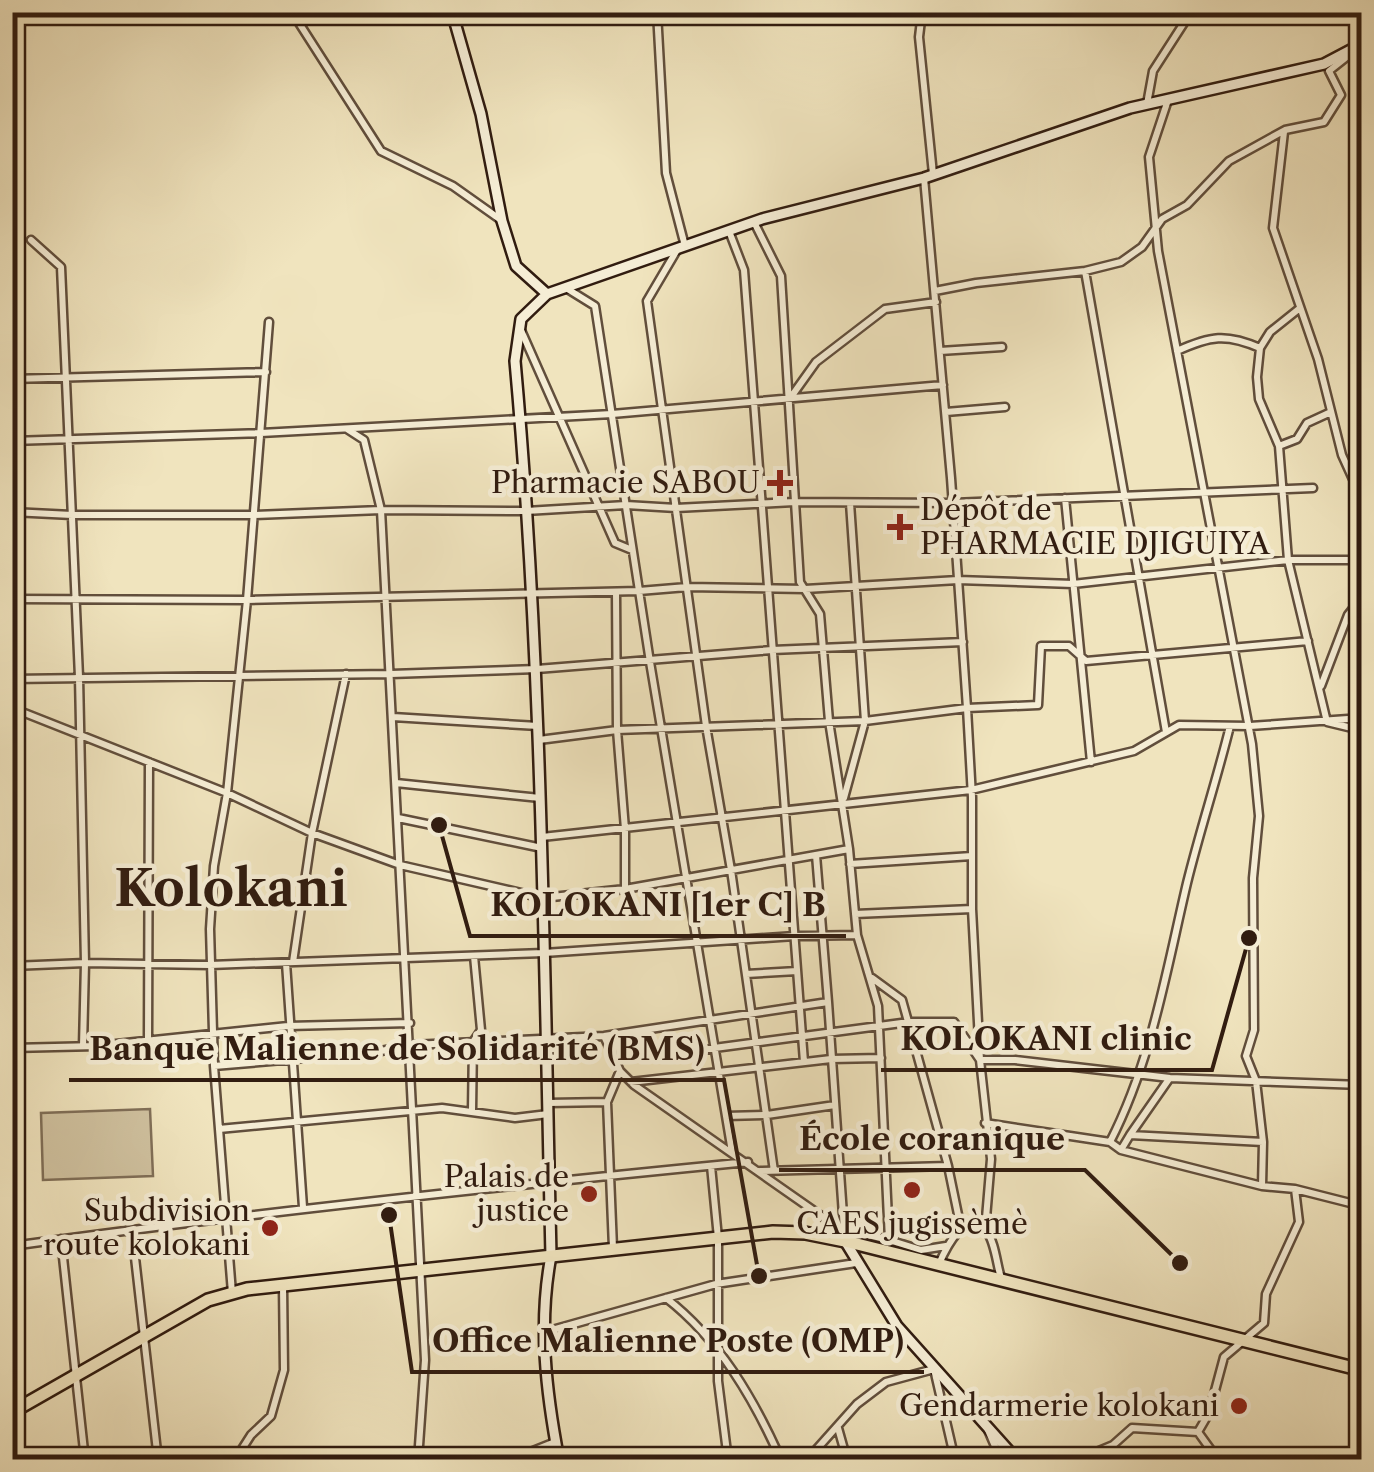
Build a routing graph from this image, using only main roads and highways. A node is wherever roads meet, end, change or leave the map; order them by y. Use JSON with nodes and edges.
{"nodes":[{"id":1,"x":1362,"y":1370,"type":"edge"},
{"id":2,"x":12,"y":1412,"type":"edge"}],
"edges":[{"from":1,"to":2,"type":"highway"}]}
